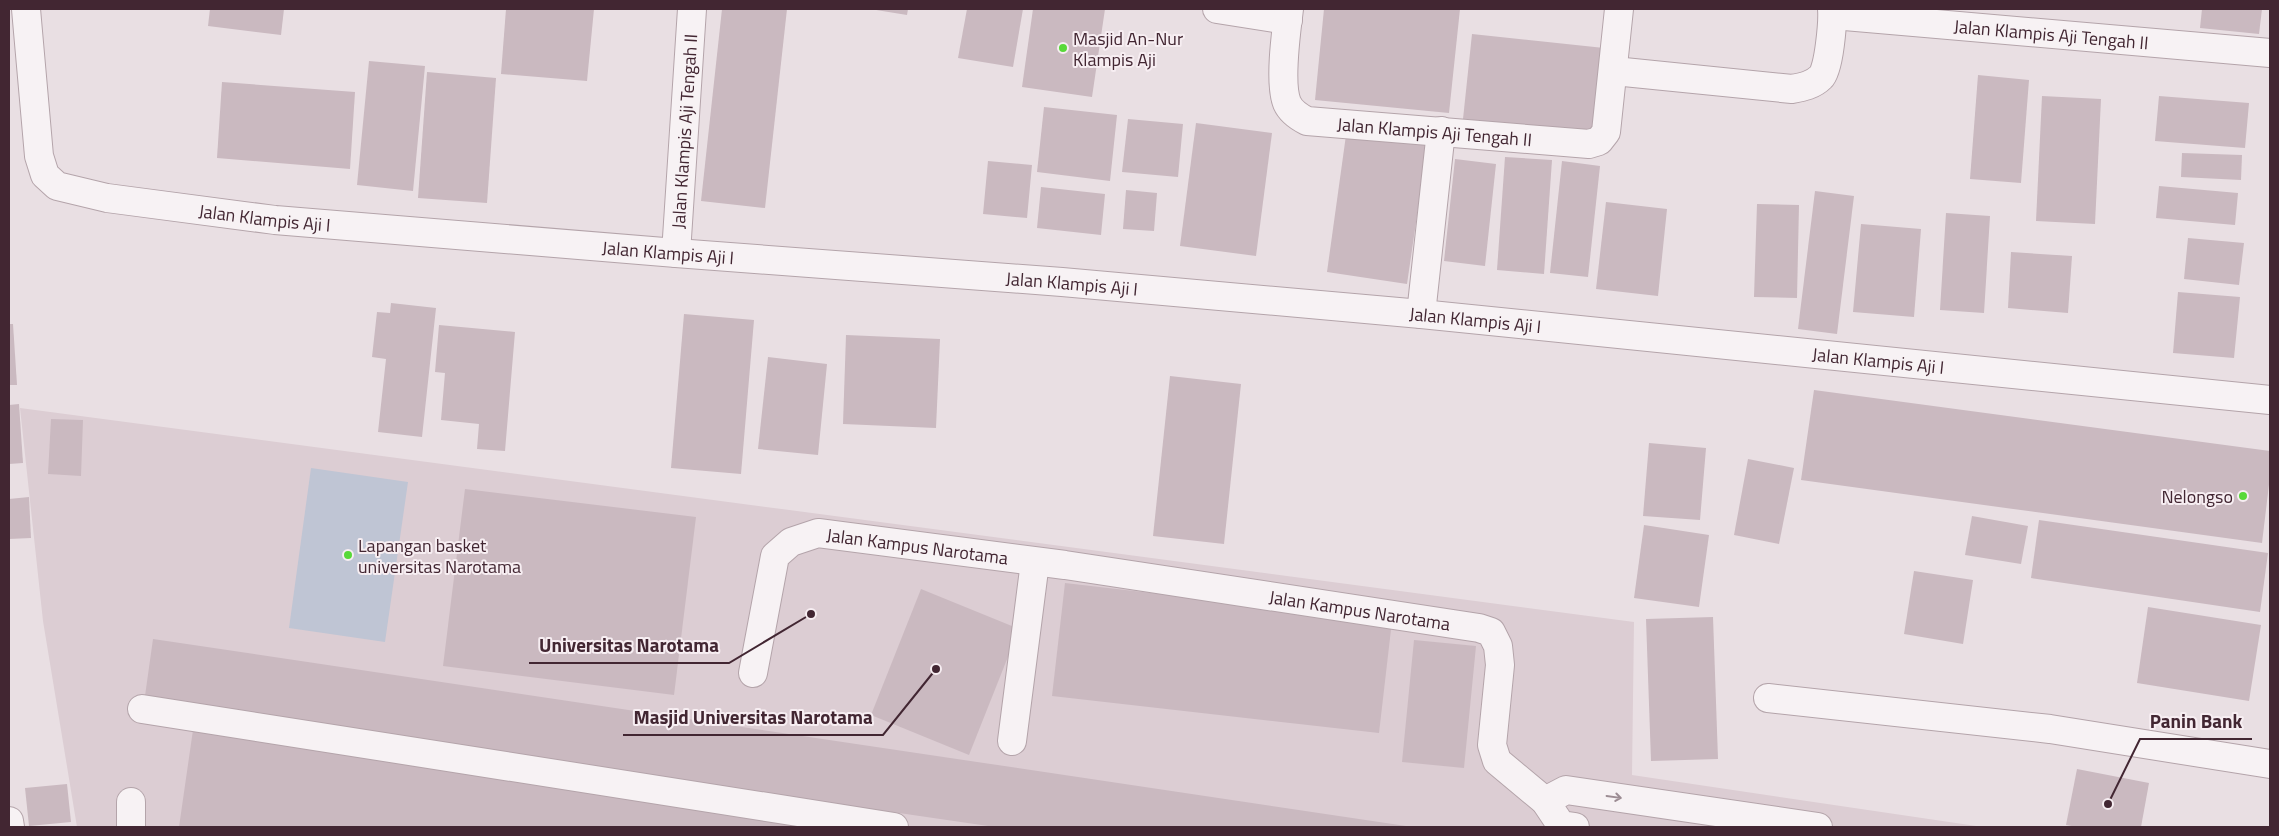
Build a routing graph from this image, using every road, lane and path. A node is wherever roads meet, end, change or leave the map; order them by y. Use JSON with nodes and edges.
{"nodes":[{"id":1,"x":26,"y":9,"type":"edge"},
{"id":2,"x":692,"y":9,"type":"edge"},
{"id":3,"x":1217,"y":9,"type":"edge"},
{"id":4,"x":1619,"y":9,"type":"edge"},
{"id":5,"x":1833,"y":12,"type":"edge"},
{"id":6,"x":1288,"y":14,"type":"edge"},
{"id":7,"x":2270,"y":53,"type":"edge"},
{"id":8,"x":1614,"y":71,"type":"junction"},
{"id":9,"x":1441,"y":131,"type":"junction"},
{"id":10,"x":676,"y":253,"type":"junction"},
{"id":11,"x":1420,"y":314,"type":"junction"},
{"id":12,"x":2270,"y":400,"type":"edge"},
{"id":13,"x":1035,"y":562,"type":"junction"},
{"id":14,"x":754,"y":673,"type":"dead end"},
{"id":15,"x":1768,"y":698,"type":"dead end"},
{"id":16,"x":142,"y":709,"type":"dead end"},
{"id":17,"x":1012,"y":741,"type":"dead end"},
{"id":18,"x":2270,"y":764,"type":"edge"},
{"id":19,"x":1545,"y":801,"type":"junction"},
{"id":20,"x":9,"y":821,"type":"edge"},
{"id":21,"x":10,"y":827,"type":"edge"},
{"id":22,"x":894,"y":827,"type":"edge"},
{"id":23,"x":1575,"y":827,"type":"edge"},
{"id":24,"x":1818,"y":827,"type":"edge"}],
"edges":[{"from":1,"to":10,"type":"street","name":"Jalan Klampis Aji I"},
{"from":2,"to":10,"type":"street","name":"Jalan Klampis Aji Tengah II"},
{"from":3,"to":6,"type":"street","name":"Jalan Klampis Aji Tengah II"},
{"from":4,"to":8,"type":"street","name":"Jalan Klampis Aji Tengah II"},
{"from":5,"to":7,"type":"street","name":"Jalan Klampis Aji Tengah II"},
{"from":5,"to":8,"type":"street","name":"Jalan Klampis Aji Tengah II"},
{"from":6,"to":9,"type":"street","name":"Jalan Klampis Aji Tengah II"},
{"from":8,"to":9,"type":"street","name":"Jalan Klampis Aji Tengah II"},
{"from":9,"to":11,"type":"street"},
{"from":10,"to":11,"type":"street","name":"Jalan Klampis Aji I"},
{"from":11,"to":12,"type":"street","name":"Jalan Klampis Aji I"},
{"from":13,"to":14,"type":"street","name":"Jalan Kampus Narotama"},
{"from":13,"to":17,"type":"street"},
{"from":13,"to":19,"type":"street","name":"Jalan Kampus Narotama"},
{"from":15,"to":18,"type":"street"},
{"from":16,"to":22,"type":"street"},
{"from":19,"to":23,"type":"street","name":"Jalan Kampus Narotama"},
{"from":19,"to":24,"type":"street","one_way":true},
{"from":20,"to":21,"type":"street"}]}
